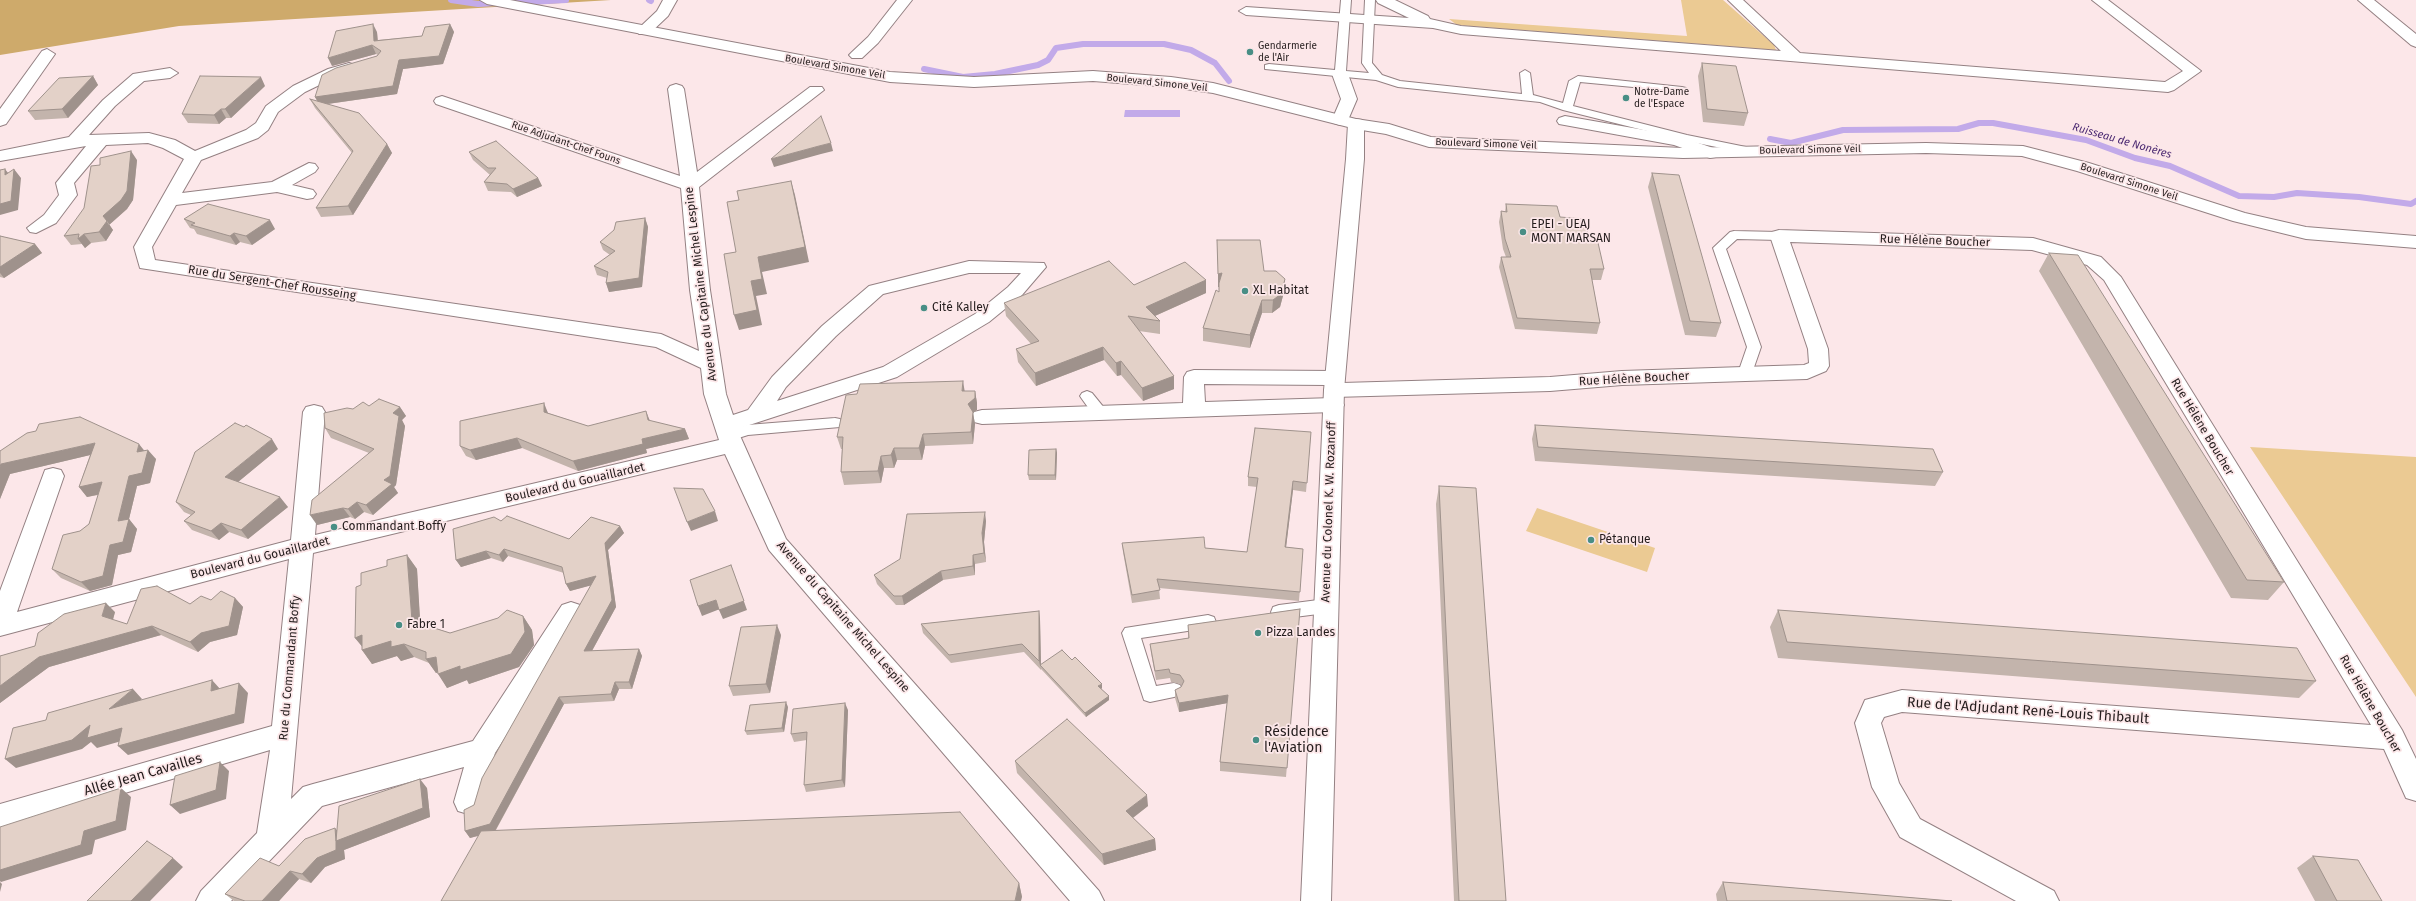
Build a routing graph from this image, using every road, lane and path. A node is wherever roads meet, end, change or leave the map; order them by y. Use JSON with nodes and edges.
{"nodes":[{"id":1,"x":487,"y":0,"type":"edge"},
{"id":2,"x":670,"y":0,"type":"edge"},
{"id":3,"x":905,"y":0,"type":"edge"},
{"id":4,"x":1346,"y":0,"type":"edge"},
{"id":5,"x":1370,"y":0,"type":"edge"},
{"id":6,"x":1383,"y":0,"type":"edge"},
{"id":7,"x":1735,"y":0,"type":"edge"},
{"id":8,"x":2099,"y":0,"type":"edge"},
{"id":9,"x":2365,"y":0,"type":"edge"},
{"id":10,"x":1246,"y":11,"type":"dead end"},
{"id":11,"x":1345,"y":18,"type":"junction"},
{"id":12,"x":1369,"y":20,"type":"junction"},
{"id":13,"x":1433,"y":24,"type":"junction"},
{"id":14,"x":644,"y":31,"type":"junction"},
{"id":15,"x":2416,"y":42,"type":"edge"},
{"id":16,"x":47,"y":54,"type":"dead end"},
{"id":17,"x":857,"y":55,"type":"dead end"},
{"id":18,"x":1796,"y":57,"type":"junction"},
{"id":19,"x":362,"y":64,"type":"edge"},
{"id":20,"x":1269,"y":67,"type":"dead end"},
{"id":21,"x":170,"y":72,"type":"dead end"},
{"id":22,"x":1525,"y":73,"type":"dead end"},
{"id":23,"x":1340,"y":74,"type":"junction"},
{"id":24,"x":1378,"y":77,"type":"junction"},
{"id":25,"x":676,"y":89,"type":"dead end"},
{"id":26,"x":816,"y":90,"type":"dead end"},
{"id":27,"x":1682,"y":90,"type":"dead end"},
{"id":28,"x":1528,"y":96,"type":"junction"},
{"id":29,"x":442,"y":101,"type":"dead end"},
{"id":30,"x":1566,"y":115,"type":"junction"},
{"id":31,"x":0,"y":121,"type":"edge"},
{"id":32,"x":1348,"y":122,"type":"junction"},
{"id":33,"x":102,"y":139,"type":"junction"},
{"id":34,"x":75,"y":141,"type":"junction"},
{"id":35,"x":1750,"y":151,"type":"junction"},
{"id":36,"x":1710,"y":153,"type":"junction"},
{"id":37,"x":0,"y":156,"type":"edge"},
{"id":38,"x":194,"y":157,"type":"junction"},
{"id":39,"x":309,"y":168,"type":"dead end"},
{"id":40,"x":690,"y":185,"type":"junction"},
{"id":41,"x":277,"y":187,"type":"junction"},
{"id":42,"x":307,"y":194,"type":"dead end"},
{"id":43,"x":170,"y":200,"type":"junction"},
{"id":44,"x":36,"y":228,"type":"dead end"},
{"id":45,"x":1779,"y":236,"type":"junction"},
{"id":46,"x":2416,"y":242,"type":"edge"},
{"id":47,"x":710,"y":364,"type":"junction"},
{"id":48,"x":1745,"y":373,"type":"junction"},
{"id":49,"x":1334,"y":391,"type":"junction"},
{"id":50,"x":1087,"y":396,"type":"dead end"},
{"id":51,"x":1194,"y":409,"type":"junction"},
{"id":52,"x":314,"y":412,"type":"dead end"},
{"id":53,"x":1100,"y":413,"type":"junction"},
{"id":54,"x":755,"y":416,"type":"junction"},
{"id":55,"x":982,"y":416,"type":"dead end"},
{"id":56,"x":835,"y":423,"type":"dead end"},
{"id":57,"x":729,"y":436,"type":"junction"},
{"id":58,"x":53,"y":476,"type":"dead end"},
{"id":59,"x":300,"y":547,"type":"junction"},
{"id":60,"x":1326,"y":606,"type":"junction"},
{"id":61,"x":571,"y":612,"type":"dead end"},
{"id":62,"x":1264,"y":615,"type":"edge"},
{"id":63,"x":1225,"y":620,"type":"edge"},
{"id":64,"x":0,"y":626,"type":"edge"},
{"id":65,"x":1174,"y":690,"type":"edge"},
{"id":66,"x":285,"y":734,"type":"junction"},
{"id":67,"x":2392,"y":738,"type":"junction"},
{"id":68,"x":482,"y":750,"type":"junction"},
{"id":69,"x":2416,"y":789,"type":"edge"},
{"id":70,"x":468,"y":802,"type":"dead end"},
{"id":71,"x":0,"y":816,"type":"edge"},
{"id":72,"x":270,"y":839,"type":"junction"},
{"id":73,"x":210,"y":901,"type":"edge"},
{"id":74,"x":1090,"y":901,"type":"edge"},
{"id":75,"x":1316,"y":901,"type":"edge"},
{"id":76,"x":2044,"y":901,"type":"edge"}],
"edges":[{"from":1,"to":14,"type":"street","name":"Boulevard Simone Veil"},
{"from":2,"to":14,"type":"street"},
{"from":3,"to":17,"type":"street"},
{"from":4,"to":11,"type":"lane"},
{"from":5,"to":12,"type":"lane"},
{"from":6,"to":13,"type":"street"},
{"from":7,"to":18,"type":"street"},
{"from":8,"to":18,"type":"street"},
{"from":9,"to":15,"type":"street"},
{"from":10,"to":11,"type":"street"},
{"from":11,"to":12,"type":"street"},
{"from":11,"to":23,"type":"lane"},
{"from":12,"to":13,"type":"street"},
{"from":12,"to":24,"type":"lane"},
{"from":13,"to":18,"type":"street"},
{"from":14,"to":32,"type":"street","name":"Boulevard Simone Veil"},
{"from":16,"to":31,"type":"street"},
{"from":19,"to":38,"type":"street"},
{"from":20,"to":23,"type":"lane"},
{"from":21,"to":34,"type":"street"},
{"from":22,"to":28,"type":"lane"},
{"from":23,"to":24,"type":"lane"},
{"from":23,"to":32,"type":"street","name":"Avenue du Colonel K. W. Rozanoff"},
{"from":24,"to":28,"type":"lane"},
{"from":25,"to":40,"type":"street","name":"Avenue du Capitaine Michel Lespine"},
{"from":26,"to":40,"type":"street"},
{"from":27,"to":30,"type":"lane"},
{"from":28,"to":30,"type":"lane"},
{"from":29,"to":40,"type":"street","name":"Rue Adjudant-Chef Founs"},
{"from":30,"to":35,"type":"lane"},
{"from":30,"to":36,"type":"street"},
{"from":32,"to":36,"type":"street","name":"Boulevard Simone Veil"},
{"from":32,"to":49,"type":"street","name":"Avenue du Colonel K. W. Rozanoff"},
{"from":33,"to":34,"type":"street"},
{"from":33,"to":38,"type":"street"},
{"from":33,"to":44,"type":"street"},
{"from":34,"to":37,"type":"street"},
{"from":35,"to":36,"type":"street","name":"Boulevard Simone Veil"},
{"from":35,"to":46,"type":"street","name":"Boulevard Simone Veil"},
{"from":38,"to":43,"type":"street","name":"Rue du Sergent-Chef Rousseing"},
{"from":39,"to":41,"type":"street"},
{"from":40,"to":47,"type":"street","name":"Avenue du Capitaine Michel Lespine"},
{"from":41,"to":42,"type":"street"},
{"from":41,"to":43,"type":"street"},
{"from":43,"to":47,"type":"street","name":"Rue du Sergent-Chef Rousseing"},
{"from":45,"to":48,"type":"lane"},
{"from":45,"to":48,"type":"street","name":"Rue Hélène Boucher"},
{"from":45,"to":67,"type":"street","name":"Rue Hélène Boucher"},
{"from":47,"to":57,"type":"street","name":"Avenue du Capitaine Michel Lespine"},
{"from":48,"to":49,"type":"street","name":"Rue Hélène Boucher"},
{"from":49,"to":51,"type":"street"},
{"from":49,"to":51,"type":"street"},
{"from":49,"to":60,"type":"street","name":"Avenue du Colonel K. W. Rozanoff"},
{"from":50,"to":53,"type":"lane"},
{"from":51,"to":53,"type":"street"},
{"from":52,"to":59,"type":"street","name":"Rue du Commandant Boffy"},
{"from":53,"to":55,"type":"street"},
{"from":54,"to":54,"type":"street"},
{"from":54,"to":57,"type":"street","name":"Boulevard du Gouaillardet"},
{"from":56,"to":57,"type":"lane"},
{"from":57,"to":59,"type":"street","name":"Boulevard du Gouaillardet"},
{"from":57,"to":74,"type":"street","name":"Avenue du Capitaine Michel Lespine"},
{"from":58,"to":64,"type":"street"},
{"from":59,"to":64,"type":"street","name":"Boulevard du Gouaillardet"},
{"from":59,"to":66,"type":"street","name":"Rue du Commandant Boffy"},
{"from":60,"to":62,"type":"lane"},
{"from":60,"to":75,"type":"street","name":"Avenue du Colonel K. W. Rozanoff"},
{"from":61,"to":68,"type":"street"},
{"from":63,"to":65,"type":"lane"},
{"from":66,"to":71,"type":"street","name":"Allée Jean Cavailles"},
{"from":66,"to":72,"type":"street","name":"Rue du Commandant Boffy"},
{"from":67,"to":69,"type":"street","name":"Rue Hélène Boucher"},
{"from":67,"to":76,"type":"street","name":"Rue de l'Adjudant René-Louis Thibault"},
{"from":68,"to":70,"type":"street"},
{"from":68,"to":72,"type":"street"},
{"from":72,"to":73,"type":"street"}]}
